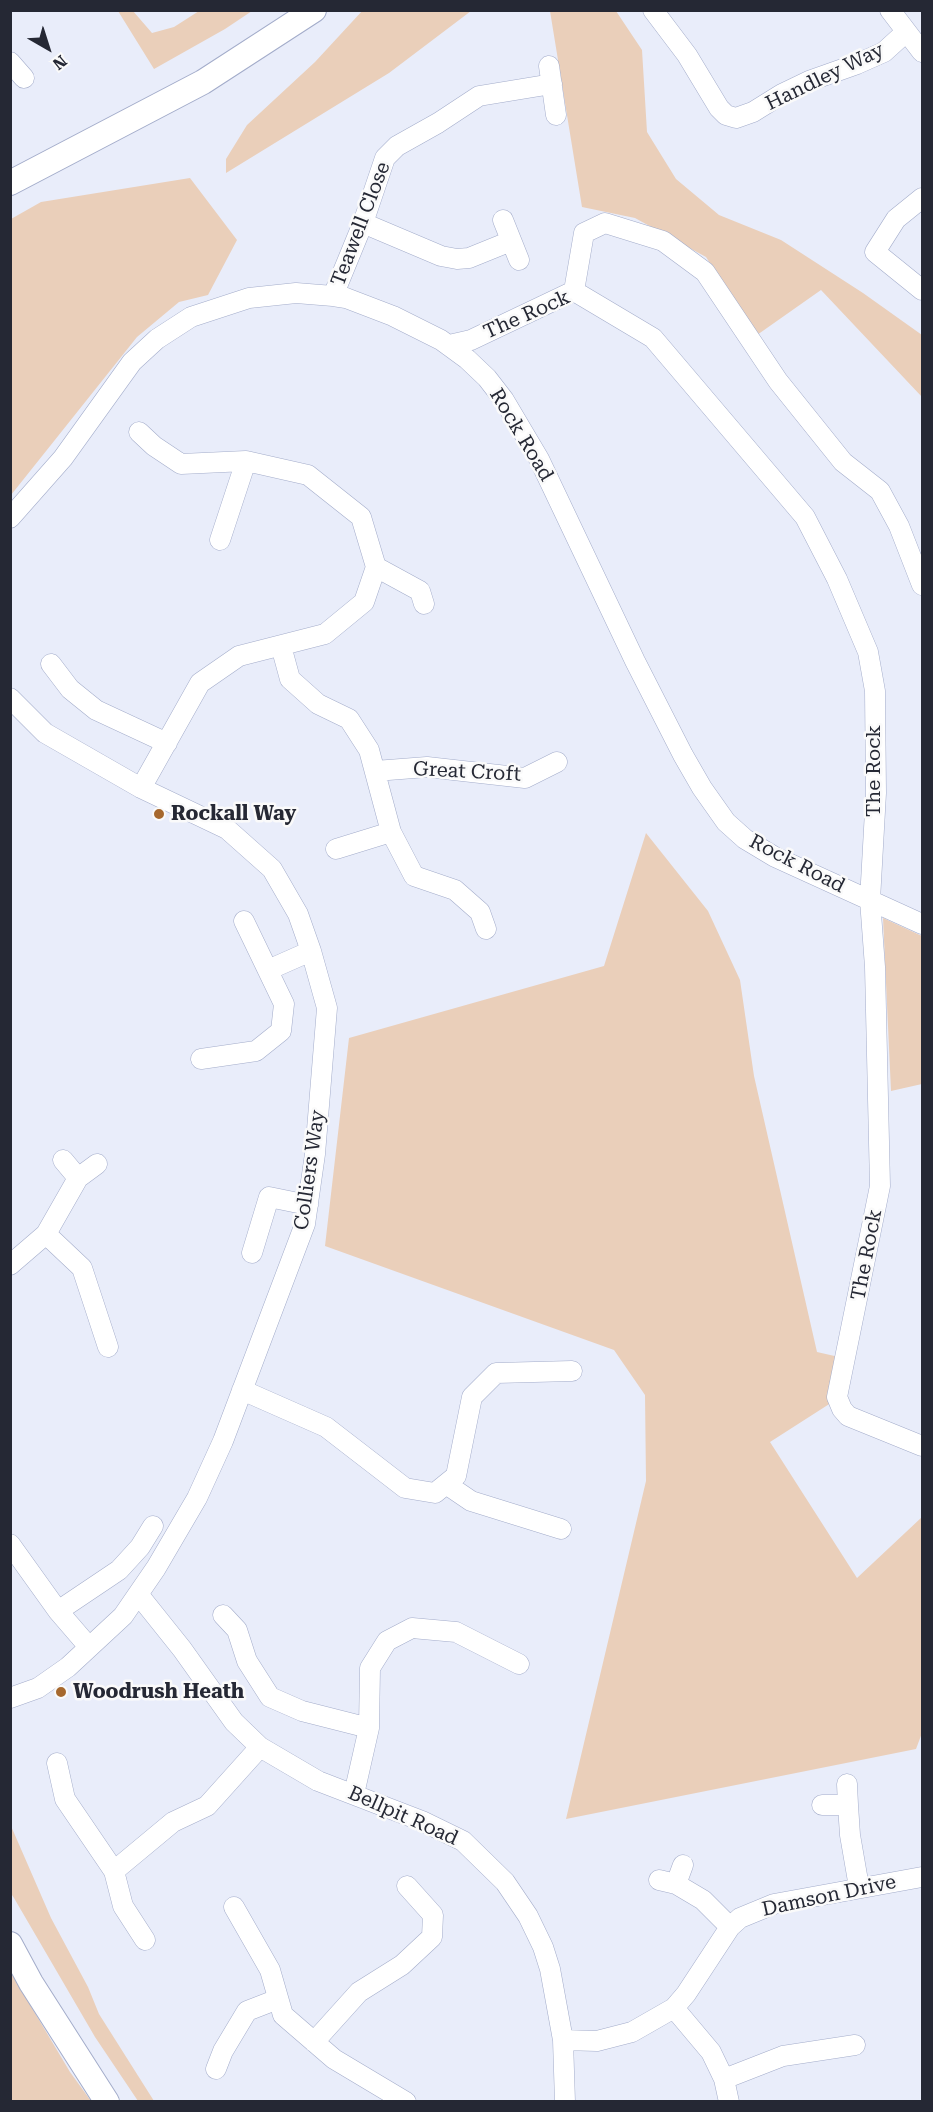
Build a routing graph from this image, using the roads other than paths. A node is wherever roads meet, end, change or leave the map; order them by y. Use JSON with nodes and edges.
{"nodes":[{"id":1,"x":298,"y":10,"type":"edge"},
{"id":2,"x":314,"y":10,"type":"edge"},
{"id":3,"x":653,"y":10,"type":"edge"},
{"id":4,"x":890,"y":10,"type":"edge"},
{"id":5,"x":906,"y":32,"type":"junction"},
{"id":6,"x":254,"y":49,"type":"junction"},
{"id":7,"x":922,"y":52,"type":"edge"},
{"id":8,"x":10,"y":62,"type":"edge"},
{"id":9,"x":24,"y":78,"type":"dead end"},
{"id":10,"x":556,"y":116,"type":"dead end"},
{"id":11,"x":10,"y":183,"type":"edge"},
{"id":12,"x":922,"y":198,"type":"edge"},
{"id":13,"x":503,"y":220,"type":"dead end"},
{"id":14,"x":363,"y":223,"type":"junction"},
{"id":15,"x":511,"y":241,"type":"junction"},
{"id":16,"x":519,"y":260,"type":"dead end"},
{"id":17,"x":922,"y":290,"type":"edge"},
{"id":18,"x":574,"y":291,"type":"junction"},
{"id":19,"x":333,"y":296,"type":"junction"},
{"id":20,"x":449,"y":345,"type":"junction"},
{"id":21,"x":140,"y":432,"type":"dead end"},
{"id":22,"x":246,"y":461,"type":"junction"},
{"id":23,"x":10,"y":518,"type":"edge"},
{"id":24,"x":220,"y":540,"type":"dead end"},
{"id":25,"x":376,"y":567,"type":"junction"},
{"id":26,"x":922,"y":585,"type":"edge"},
{"id":27,"x":424,"y":604,"type":"dead end"},
{"id":28,"x":281,"y":646,"type":"junction"},
{"id":29,"x":51,"y":664,"type":"dead end"},
{"id":30,"x":10,"y":698,"type":"edge"},
{"id":31,"x":167,"y":743,"type":"junction"},
{"id":32,"x":557,"y":762,"type":"dead end"},
{"id":33,"x":375,"y":771,"type":"junction"},
{"id":34,"x":141,"y":788,"type":"junction"},
{"id":35,"x":391,"y":832,"type":"junction"},
{"id":36,"x":336,"y":849,"type":"dead end"},
{"id":37,"x":870,"y":900,"type":"junction"},
{"id":38,"x":244,"y":921,"type":"dead end"},
{"id":39,"x":922,"y":924,"type":"edge"},
{"id":40,"x":486,"y":929,"type":"dead end"},
{"id":41,"x":311,"y":951,"type":"junction"},
{"id":42,"x":268,"y":970,"type":"junction"},
{"id":43,"x":201,"y":1059,"type":"dead end"},
{"id":44,"x":63,"y":1160,"type":"dead end"},
{"id":45,"x":97,"y":1164,"type":"dead end"},
{"id":46,"x":78,"y":1178,"type":"junction"},
{"id":47,"x":308,"y":1205,"type":"junction"},
{"id":48,"x":45,"y":1234,"type":"junction"},
{"id":49,"x":252,"y":1253,"type":"dead end"},
{"id":50,"x":10,"y":1265,"type":"edge"},
{"id":51,"x":108,"y":1347,"type":"dead end"},
{"id":52,"x":572,"y":1371,"type":"dead end"},
{"id":53,"x":242,"y":1390,"type":"junction"},
{"id":54,"x":922,"y":1446,"type":"edge"},
{"id":55,"x":446,"y":1484,"type":"junction"},
{"id":56,"x":153,"y":1526,"type":"dead end"},
{"id":57,"x":561,"y":1529,"type":"dead end"},
{"id":58,"x":10,"y":1544,"type":"edge"},
{"id":59,"x":138,"y":1594,"type":"junction"},
{"id":60,"x":58,"y":1611,"type":"junction"},
{"id":61,"x":223,"y":1615,"type":"dead end"},
{"id":62,"x":89,"y":1647,"type":"junction"},
{"id":63,"x":519,"y":1664,"type":"dead end"},
{"id":64,"x":10,"y":1698,"type":"edge"},
{"id":65,"x":369,"y":1728,"type":"junction"},
{"id":66,"x":260,"y":1747,"type":"junction"},
{"id":67,"x":57,"y":1763,"type":"dead end"},
{"id":68,"x":847,"y":1784,"type":"dead end"},
{"id":69,"x":354,"y":1794,"type":"junction"},
{"id":70,"x":822,"y":1805,"type":"dead end"},
{"id":71,"x":848,"y":1805,"type":"junction"},
{"id":72,"x":683,"y":1865,"type":"dead end"},
{"id":73,"x":114,"y":1871,"type":"junction"},
{"id":74,"x":922,"y":1877,"type":"edge"},
{"id":75,"x":407,"y":1886,"type":"dead end"},
{"id":76,"x":859,"y":1887,"type":"junction"},
{"id":77,"x":234,"y":1907,"type":"dead end"},
{"id":78,"x":730,"y":1927,"type":"junction"},
{"id":79,"x":145,"y":1940,"type":"dead end"},
{"id":80,"x":10,"y":1944,"type":"edge"},
{"id":81,"x":278,"y":1999,"type":"junction"},
{"id":82,"x":674,"y":2008,"type":"junction"},
{"id":83,"x":563,"y":2040,"type":"junction"},
{"id":84,"x":315,"y":2042,"type":"junction"},
{"id":85,"x":855,"y":2045,"type":"dead end"},
{"id":86,"x":216,"y":2069,"type":"dead end"},
{"id":87,"x":724,"y":2079,"type":"junction"},
{"id":88,"x":107,"y":2102,"type":"edge"},
{"id":89,"x":406,"y":2102,"type":"edge"},
{"id":90,"x":565,"y":2102,"type":"edge"},
{"id":91,"x":729,"y":2102,"type":"edge"}],
"edges":[{"from":1,"to":6,"type":"main road"},
{"from":2,"to":6,"type":"main road"},
{"from":3,"to":5,"type":"street","name":"Handley Way"},
{"from":4,"to":5,"type":"street"},
{"from":5,"to":7,"type":"street"},
{"from":6,"to":11,"type":"main road"},
{"from":8,"to":9,"type":"street"},
{"from":10,"to":14,"type":"street","name":"Teawell Close"},
{"from":12,"to":17,"type":"street"},
{"from":13,"to":15,"type":"street"},
{"from":14,"to":15,"type":"street"},
{"from":14,"to":19,"type":"street","name":"Teawell Close"},
{"from":15,"to":16,"type":"street"},
{"from":18,"to":20,"type":"street","name":"The Rock"},
{"from":18,"to":26,"type":"street"},
{"from":18,"to":37,"type":"street","name":"The Rock"},
{"from":19,"to":20,"type":"street","name":"Rock Road"},
{"from":19,"to":23,"type":"street","name":"Rock Road"},
{"from":20,"to":37,"type":"street","name":"Rock Road"},
{"from":21,"to":22,"type":"street"},
{"from":22,"to":24,"type":"street"},
{"from":22,"to":25,"type":"street"},
{"from":25,"to":27,"type":"street"},
{"from":25,"to":28,"type":"street"},
{"from":28,"to":31,"type":"street"},
{"from":28,"to":33,"type":"street"},
{"from":29,"to":31,"type":"street"},
{"from":30,"to":34,"type":"street","name":"Colliers Way"},
{"from":31,"to":34,"type":"street"},
{"from":32,"to":33,"type":"street","name":"Great Croft"},
{"from":33,"to":35,"type":"street"},
{"from":34,"to":41,"type":"street","name":"Colliers Way"},
{"from":35,"to":36,"type":"street"},
{"from":35,"to":40,"type":"street"},
{"from":37,"to":39,"type":"street","name":"Rock Road"},
{"from":37,"to":54,"type":"street","name":"The Rock"},
{"from":38,"to":42,"type":"street"},
{"from":41,"to":42,"type":"street"},
{"from":41,"to":47,"type":"street","name":"Colliers Way"},
{"from":42,"to":43,"type":"street"},
{"from":44,"to":46,"type":"street"},
{"from":45,"to":46,"type":"street"},
{"from":46,"to":48,"type":"street"},
{"from":47,"to":49,"type":"street"},
{"from":47,"to":53,"type":"street","name":"Colliers Way"},
{"from":48,"to":50,"type":"street"},
{"from":48,"to":51,"type":"street"},
{"from":52,"to":55,"type":"street"},
{"from":53,"to":55,"type":"street"},
{"from":53,"to":59,"type":"street","name":"Colliers Way"},
{"from":55,"to":57,"type":"street"},
{"from":56,"to":60,"type":"street"},
{"from":58,"to":60,"type":"street"},
{"from":59,"to":62,"type":"street","name":"Colliers Way"},
{"from":59,"to":66,"type":"street","name":"Bellpit Road"},
{"from":60,"to":62,"type":"street"},
{"from":61,"to":65,"type":"street"},
{"from":62,"to":64,"type":"street","name":"Colliers Way"},
{"from":63,"to":65,"type":"street"},
{"from":65,"to":69,"type":"street"},
{"from":66,"to":69,"type":"street","name":"Bellpit Road"},
{"from":66,"to":73,"type":"street"},
{"from":67,"to":73,"type":"street"},
{"from":68,"to":71,"type":"street"},
{"from":69,"to":83,"type":"street","name":"Bellpit Road"},
{"from":70,"to":71,"type":"street"},
{"from":71,"to":76,"type":"street"},
{"from":72,"to":78,"type":"street"},
{"from":73,"to":79,"type":"street"},
{"from":74,"to":76,"type":"street","name":"Damson Drive"},
{"from":75,"to":84,"type":"street"},
{"from":76,"to":78,"type":"street","name":"Damson Drive"},
{"from":77,"to":81,"type":"street"},
{"from":78,"to":82,"type":"street","name":"Damson Drive"},
{"from":80,"to":88,"type":"main road"},
{"from":81,"to":84,"type":"street"},
{"from":81,"to":86,"type":"street"},
{"from":82,"to":83,"type":"street","name":"Damson Drive"},
{"from":82,"to":87,"type":"street"},
{"from":83,"to":90,"type":"street","name":"Bellpit Road"},
{"from":84,"to":89,"type":"street"},
{"from":85,"to":87,"type":"street"},
{"from":87,"to":91,"type":"street"}]}
